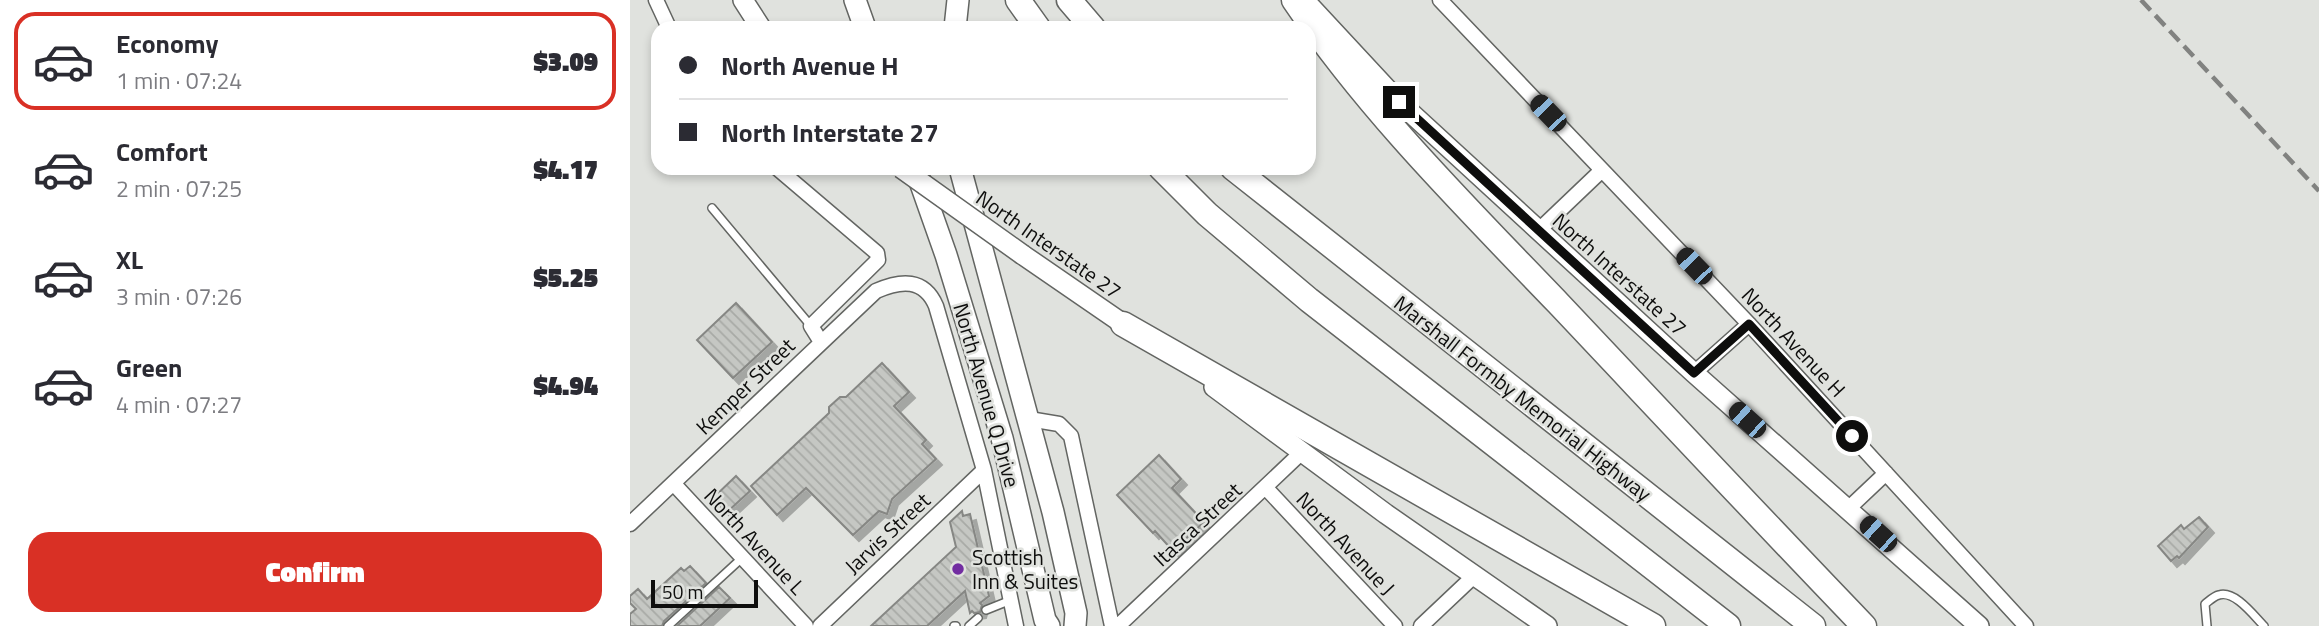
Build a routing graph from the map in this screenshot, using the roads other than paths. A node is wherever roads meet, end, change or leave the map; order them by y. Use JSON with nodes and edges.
{"nodes":[{"id":1,"x":656,"y":0,"type":"edge"},
{"id":2,"x":743,"y":0,"type":"edge"},
{"id":3,"x":855,"y":0,"type":"edge"},
{"id":4,"x":1018,"y":0,"type":"edge"},
{"id":5,"x":1069,"y":0,"type":"edge"},
{"id":6,"x":1294,"y":0,"type":"edge"},
{"id":7,"x":1304,"y":0,"type":"edge"},
{"id":8,"x":1440,"y":0,"type":"edge"},
{"id":9,"x":666,"y":21,"type":"edge"},
{"id":10,"x":756,"y":21,"type":"edge"},
{"id":11,"x":862,"y":21,"type":"edge"},
{"id":12,"x":1033,"y":21,"type":"edge"},
{"id":13,"x":1087,"y":21,"type":"edge"},
{"id":14,"x":1309,"y":21,"type":"edge"},
{"id":15,"x":1316,"y":30,"type":"edge"},
{"id":16,"x":1602,"y":170,"type":"junction"},
{"id":17,"x":785,"y":175,"type":"edge"},
{"id":18,"x":911,"y":175,"type":"edge"},
{"id":19,"x":918,"y":175,"type":"edge"},
{"id":20,"x":962,"y":175,"type":"edge"},
{"id":21,"x":1168,"y":175,"type":"edge"},
{"id":22,"x":1242,"y":175,"type":"edge"},
{"id":23,"x":712,"y":208,"type":"dead end"},
{"id":24,"x":1538,"y":230,"type":"junction"},
{"id":25,"x":893,"y":284,"type":"joint"},
{"id":26,"x":1124,"y":324,"type":"junction"},
{"id":27,"x":1749,"y":324,"type":"junction"},
{"id":28,"x":811,"y":326,"type":"junction"},
{"id":29,"x":821,"y":342,"type":"junction"},
{"id":30,"x":1694,"y":373,"type":"junction"},
{"id":31,"x":1028,"y":419,"type":"junction"},
{"id":32,"x":1302,"y":452,"type":"junction"},
{"id":33,"x":984,"y":470,"type":"junction"},
{"id":34,"x":1886,"y":473,"type":"junction"},
{"id":35,"x":674,"y":484,"type":"junction"},
{"id":36,"x":1266,"y":488,"type":"junction"},
{"id":37,"x":1849,"y":508,"type":"junction"},
{"id":38,"x":630,"y":524,"type":"edge"},
{"id":39,"x":742,"y":558,"type":"junction"},
{"id":40,"x":1475,"y":575,"type":"junction"},
{"id":41,"x":1012,"y":600,"type":"junction"},
{"id":42,"x":986,"y":610,"type":"dead end"},
{"id":43,"x":978,"y":618,"type":"dead end"},
{"id":44,"x":668,"y":626,"type":"edge"},
{"id":45,"x":806,"y":626,"type":"edge"},
{"id":46,"x":820,"y":626,"type":"edge"},
{"id":47,"x":969,"y":626,"type":"edge"},
{"id":48,"x":1016,"y":626,"type":"edge"},
{"id":49,"x":1049,"y":626,"type":"edge"},
{"id":50,"x":1075,"y":626,"type":"edge"},
{"id":51,"x":1112,"y":626,"type":"edge"},
{"id":52,"x":1118,"y":626,"type":"edge"},
{"id":53,"x":1395,"y":626,"type":"edge"},
{"id":54,"x":1421,"y":626,"type":"edge"},
{"id":55,"x":1547,"y":626,"type":"edge"},
{"id":56,"x":1653,"y":626,"type":"edge"},
{"id":57,"x":1728,"y":626,"type":"edge"},
{"id":58,"x":1813,"y":626,"type":"edge"},
{"id":59,"x":1864,"y":626,"type":"edge"},
{"id":60,"x":1979,"y":626,"type":"edge"},
{"id":61,"x":2026,"y":626,"type":"edge"},
{"id":62,"x":2207,"y":626,"type":"edge"},
{"id":63,"x":2264,"y":626,"type":"edge"}],
"edges":[{"from":1,"to":9,"type":"street"},
{"from":2,"to":10,"type":"main road"},
{"from":3,"to":11,"type":"main road"},
{"from":4,"to":12,"type":"highway"},
{"from":5,"to":13,"type":"highway"},
{"from":6,"to":14,"type":"highway"},
{"from":7,"to":24,"type":"main road","name":"North Interstate 27"},
{"from":8,"to":16,"type":"street","name":"North Avenue H"},
{"from":15,"to":59,"type":"highway"},
{"from":16,"to":24,"type":"street"},
{"from":16,"to":27,"type":"street","name":"North Avenue H"},
{"from":17,"to":28,"type":"street"},
{"from":18,"to":26,"type":"main road","name":"North Interstate 27","bridge":true},
{"from":19,"to":49,"type":"main road","name":"North Avenue Q Drive"},
{"from":20,"to":31,"type":"main road","name":"North Avenue Q Drive"},
{"from":21,"to":57,"type":"highway"},
{"from":22,"to":58,"type":"highway","name":"Marshall Formby Memorial Highway"},
{"from":23,"to":28,"type":"lane"},
{"from":24,"to":30,"type":"main road","name":"North Interstate 27"},
{"from":25,"to":29,"type":"street","name":"Kemper Street"},
{"from":25,"to":33,"type":"street","name":"North Avenue Q Drive"},
{"from":26,"to":32,"type":"main road","name":"North Interstate 27"},
{"from":26,"to":56,"type":"highway"},
{"from":27,"to":30,"type":"street"},
{"from":27,"to":34,"type":"street","name":"North Avenue H"},
{"from":28,"to":29,"type":"street"},
{"from":29,"to":35,"type":"street","name":"Kemper Street"},
{"from":30,"to":37,"type":"main road","name":"North Interstate 27"},
{"from":31,"to":50,"type":"main road","name":"North Avenue Q Drive"},
{"from":31,"to":51,"type":"street","name":"North Avenue Q Drive"},
{"from":32,"to":36,"type":"street","name":"Itasca Street"},
{"from":32,"to":40,"type":"main road","name":"North Interstate 27"},
{"from":33,"to":41,"type":"street","name":"North Avenue Q Drive"},
{"from":33,"to":46,"type":"street","name":"Jarvis Street"},
{"from":34,"to":37,"type":"street"},
{"from":34,"to":61,"type":"street","name":"North Avenue H"},
{"from":35,"to":38,"type":"street","name":"Kemper Street"},
{"from":35,"to":39,"type":"street","name":"North Avenue L"},
{"from":36,"to":52,"type":"street","name":"Itasca Street"},
{"from":36,"to":53,"type":"street","name":"North Avenue J"},
{"from":37,"to":60,"type":"main road","name":"North Interstate 27"},
{"from":39,"to":44,"type":"lane"},
{"from":39,"to":45,"type":"street","name":"North Avenue L"},
{"from":40,"to":54,"type":"street"},
{"from":40,"to":55,"type":"main road","name":"North Interstate 27"},
{"from":41,"to":42,"type":"lane"},
{"from":41,"to":48,"type":"street","name":"North Avenue Q Drive"},
{"from":43,"to":47,"type":"lane"},
{"from":62,"to":63,"type":"lane"}]}
